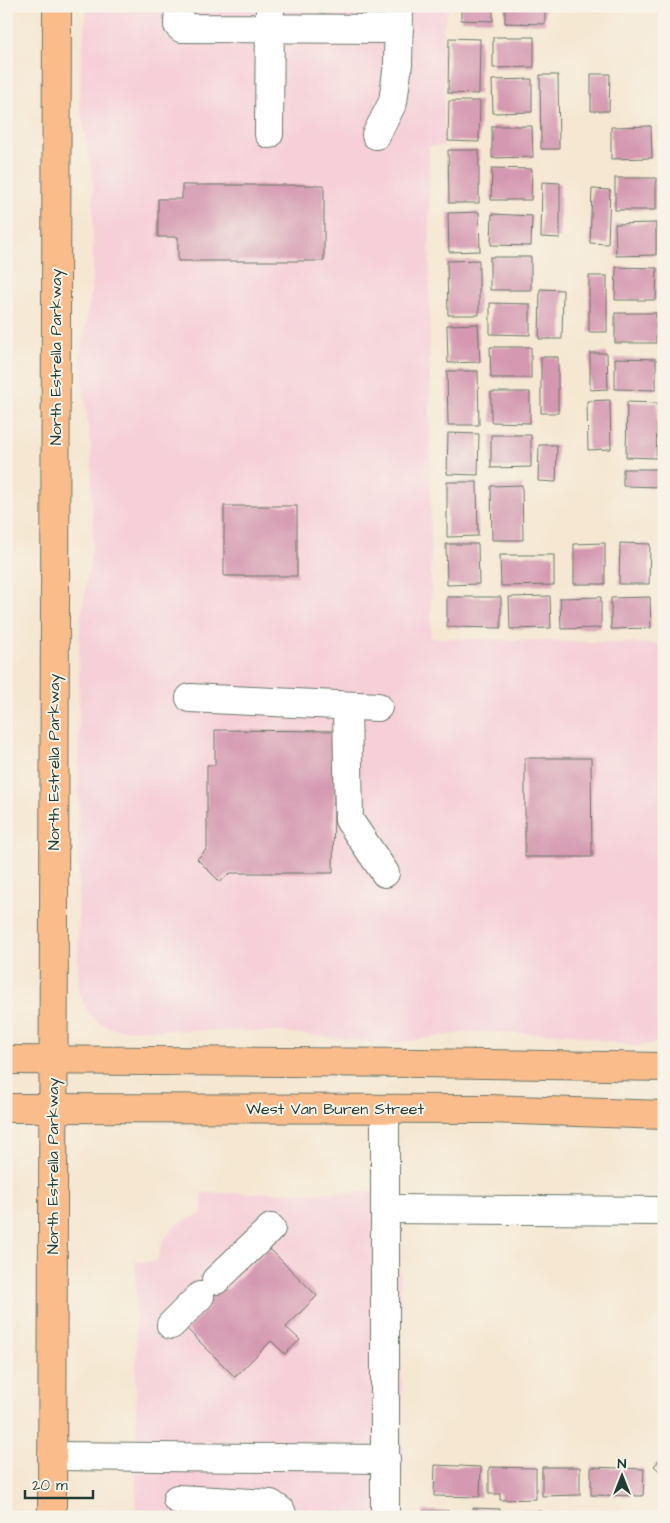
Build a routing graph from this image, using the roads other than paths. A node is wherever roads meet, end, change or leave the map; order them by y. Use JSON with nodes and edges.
{"nodes":[{"id":1,"x":57,"y":6,"type":"edge"},
{"id":2,"x":179,"y":6,"type":"edge"},
{"id":3,"x":270,"y":17,"type":"edge"},
{"id":4,"x":399,"y":18,"type":"edge"},
{"id":5,"x":269,"y":134,"type":"dead end"},
{"id":6,"x":376,"y":135,"type":"dead end"},
{"id":7,"x":190,"y":698,"type":"dead end"},
{"id":8,"x":347,"y":706,"type":"junction"},
{"id":9,"x":378,"y":707,"type":"dead end"},
{"id":10,"x":385,"y":874,"type":"dead end"},
{"id":11,"x":6,"y":1060,"type":"edge"},
{"id":12,"x":52,"y":1061,"type":"junction"},
{"id":13,"x":664,"y":1066,"type":"edge"},
{"id":14,"x":6,"y":1108,"type":"edge"},
{"id":15,"x":54,"y":1108,"type":"junction"},
{"id":16,"x":385,"y":1109,"type":"junction"},
{"id":17,"x":664,"y":1115,"type":"edge"},
{"id":18,"x":386,"y":1209,"type":"junction"},
{"id":19,"x":662,"y":1211,"type":"dead end"},
{"id":20,"x":271,"y":1228,"type":"dead end"},
{"id":21,"x":171,"y":1325,"type":"dead end"},
{"id":22,"x":52,"y":1456,"type":"junction"},
{"id":23,"x":386,"y":1459,"type":"junction"},
{"id":24,"x":177,"y":1499,"type":"dead end"},
{"id":25,"x":52,"y":1517,"type":"edge"},
{"id":26,"x":283,"y":1517,"type":"edge"},
{"id":27,"x":385,"y":1517,"type":"edge"}],
"edges":[{"from":1,"to":12,"type":"main road","name":"North Estrella Parkway"},
{"from":2,"to":3,"type":"lane"},
{"from":3,"to":4,"type":"lane"},
{"from":3,"to":5,"type":"lane"},
{"from":4,"to":6,"type":"lane"},
{"from":7,"to":8,"type":"lane"},
{"from":8,"to":9,"type":"lane"},
{"from":8,"to":10,"type":"lane"},
{"from":11,"to":12,"type":"main road"},
{"from":12,"to":13,"type":"main road"},
{"from":12,"to":15,"type":"main road","name":"North Estrella Parkway"},
{"from":14,"to":15,"type":"main road","name":"West Van Buren Street"},
{"from":15,"to":16,"type":"main road","name":"West Van Buren Street"},
{"from":15,"to":22,"type":"main road","name":"North Estrella Parkway"},
{"from":16,"to":17,"type":"main road","name":"West Van Buren Street"},
{"from":16,"to":18,"type":"lane"},
{"from":18,"to":19,"type":"lane"},
{"from":18,"to":23,"type":"lane"},
{"from":20,"to":21,"type":"lane"},
{"from":22,"to":23,"type":"lane"},
{"from":22,"to":25,"type":"main road","name":"North Estrella Parkway"},
{"from":23,"to":27,"type":"lane"},
{"from":24,"to":26,"type":"lane"}]}
